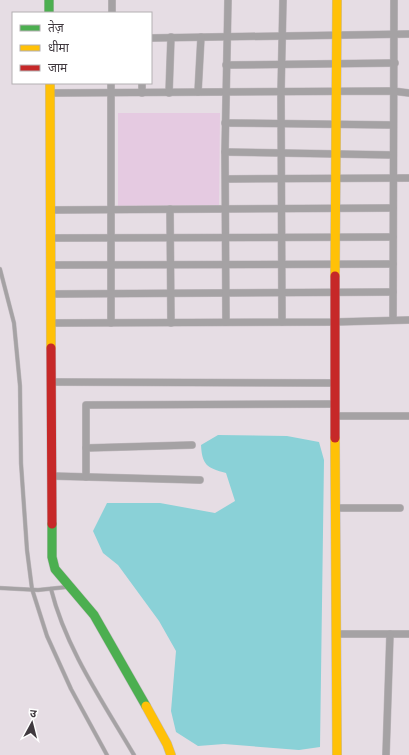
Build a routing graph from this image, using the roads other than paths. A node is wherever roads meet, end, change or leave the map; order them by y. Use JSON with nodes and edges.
{"nodes":[{"id":1,"x":49,"y":0,"type":"edge"},
{"id":2,"x":112,"y":0,"type":"edge"},
{"id":3,"x":228,"y":0,"type":"edge"},
{"id":4,"x":283,"y":0,"type":"edge"},
{"id":5,"x":337,"y":0,"type":"edge"},
{"id":6,"x":394,"y":0,"type":"edge"},
{"id":7,"x":50,"y":12,"type":"edge"},
{"id":8,"x":112,"y":12,"type":"edge"},
{"id":9,"x":409,"y":34,"type":"edge"},
{"id":10,"x":395,"y":35,"type":"junction"},
{"id":11,"x":337,"y":36,"type":"junction"},
{"id":12,"x":172,"y":37,"type":"junction"},
{"id":13,"x":201,"y":37,"type":"junction"},
{"id":14,"x":226,"y":37,"type":"junction"},
{"id":15,"x":283,"y":37,"type":"junction"},
{"id":16,"x":152,"y":38,"type":"edge"},
{"id":17,"x":395,"y":63,"type":"junction"},
{"id":18,"x":282,"y":64,"type":"junction"},
{"id":19,"x":336,"y":64,"type":"junction"},
{"id":20,"x":226,"y":65,"type":"junction"},
{"id":21,"x":50,"y":84,"type":"edge"},
{"id":22,"x":112,"y":84,"type":"edge"},
{"id":23,"x":142,"y":84,"type":"edge"},
{"id":24,"x":393,"y":91,"type":"junction"},
{"id":25,"x":198,"y":92,"type":"junction"},
{"id":26,"x":225,"y":92,"type":"junction"},
{"id":27,"x":281,"y":92,"type":"junction"},
{"id":28,"x":336,"y":92,"type":"junction"},
{"id":29,"x":111,"y":93,"type":"junction"},
{"id":30,"x":142,"y":93,"type":"junction"},
{"id":31,"x":169,"y":93,"type":"junction"},
{"id":32,"x":409,"y":93,"type":"edge"},
{"id":33,"x":50,"y":94,"type":"junction"},
{"id":34,"x":225,"y":123,"type":"junction"},
{"id":35,"x":281,"y":124,"type":"junction"},
{"id":36,"x":336,"y":124,"type":"junction"},
{"id":37,"x":393,"y":125,"type":"junction"},
{"id":38,"x":225,"y":152,"type":"junction"},
{"id":39,"x":281,"y":153,"type":"junction"},
{"id":40,"x":336,"y":154,"type":"junction"},
{"id":41,"x":393,"y":155,"type":"junction"},
{"id":42,"x":394,"y":176,"type":"junction"},
{"id":43,"x":336,"y":177,"type":"junction"},
{"id":44,"x":281,"y":178,"type":"junction"},
{"id":45,"x":409,"y":178,"type":"edge"},
{"id":46,"x":226,"y":179,"type":"junction"},
{"id":47,"x":282,"y":208,"type":"junction"},
{"id":48,"x":336,"y":208,"type":"junction"},
{"id":49,"x":393,"y":208,"type":"junction"},
{"id":50,"x":170,"y":209,"type":"junction"},
{"id":51,"x":226,"y":209,"type":"junction"},
{"id":52,"x":50,"y":210,"type":"junction"},
{"id":53,"x":112,"y":210,"type":"junction"},
{"id":54,"x":282,"y":237,"type":"junction"},
{"id":55,"x":336,"y":237,"type":"junction"},
{"id":56,"x":393,"y":237,"type":"junction"},
{"id":57,"x":51,"y":238,"type":"junction"},
{"id":58,"x":111,"y":238,"type":"junction"},
{"id":59,"x":170,"y":238,"type":"junction"},
{"id":60,"x":226,"y":238,"type":"junction"},
{"id":61,"x":226,"y":264,"type":"junction"},
{"id":62,"x":282,"y":264,"type":"junction"},
{"id":63,"x":336,"y":264,"type":"junction"},
{"id":64,"x":393,"y":264,"type":"junction"},
{"id":65,"x":51,"y":265,"type":"junction"},
{"id":66,"x":112,"y":265,"type":"junction"},
{"id":67,"x":170,"y":265,"type":"junction"},
{"id":68,"x":0,"y":269,"type":"edge"},
{"id":69,"x":393,"y":292,"type":"junction"},
{"id":70,"x":111,"y":293,"type":"junction"},
{"id":71,"x":170,"y":293,"type":"junction"},
{"id":72,"x":226,"y":293,"type":"junction"},
{"id":73,"x":336,"y":293,"type":"junction"},
{"id":74,"x":52,"y":294,"type":"junction"},
{"id":75,"x":282,"y":294,"type":"junction"},
{"id":76,"x":393,"y":320,"type":"junction"},
{"id":77,"x":409,"y":320,"type":"edge"},
{"id":78,"x":170,"y":322,"type":"junction"},
{"id":79,"x":226,"y":322,"type":"junction"},
{"id":80,"x":282,"y":322,"type":"junction"},
{"id":81,"x":335,"y":322,"type":"junction"},
{"id":82,"x":52,"y":323,"type":"junction"},
{"id":83,"x":112,"y":323,"type":"junction"},
{"id":84,"x":52,"y":382,"type":"junction"},
{"id":85,"x":335,"y":383,"type":"junction"},
{"id":86,"x":335,"y":404,"type":"junction"},
{"id":87,"x":335,"y":416,"type":"junction"},
{"id":88,"x":409,"y":416,"type":"edge"},
{"id":89,"x":192,"y":445,"type":"dead end"},
{"id":90,"x":86,"y":448,"type":"junction"},
{"id":91,"x":52,"y":476,"type":"junction"},
{"id":92,"x":86,"y":477,"type":"junction"},
{"id":93,"x":200,"y":480,"type":"dead end"},
{"id":94,"x":336,"y":508,"type":"junction"},
{"id":95,"x":400,"y":508,"type":"dead end"},
{"id":96,"x":68,"y":586,"type":"junction"},
{"id":97,"x":0,"y":588,"type":"edge"},
{"id":98,"x":32,"y":589,"type":"junction"},
{"id":99,"x":51,"y":589,"type":"junction"},
{"id":100,"x":337,"y":634,"type":"junction"},
{"id":101,"x":390,"y":634,"type":"junction"},
{"id":102,"x":409,"y":634,"type":"edge"},
{"id":103,"x":107,"y":755,"type":"edge"},
{"id":104,"x":134,"y":755,"type":"edge"},
{"id":105,"x":171,"y":755,"type":"edge"},
{"id":106,"x":337,"y":755,"type":"edge"},
{"id":107,"x":386,"y":755,"type":"edge"}],
"edges":[{"from":1,"to":7,"type":"street"},
{"from":2,"to":8,"type":"street"},
{"from":3,"to":14,"type":"street"},
{"from":4,"to":15,"type":"street"},
{"from":5,"to":11,"type":"street"},
{"from":6,"to":10,"type":"street"},
{"from":9,"to":10,"type":"street"},
{"from":10,"to":11,"type":"street"},
{"from":10,"to":17,"type":"street"},
{"from":11,"to":15,"type":"street"},
{"from":11,"to":19,"type":"street"},
{"from":12,"to":13,"type":"street"},
{"from":12,"to":16,"type":"street"},
{"from":12,"to":31,"type":"street"},
{"from":13,"to":14,"type":"street"},
{"from":13,"to":25,"type":"street"},
{"from":14,"to":15,"type":"street"},
{"from":14,"to":20,"type":"street"},
{"from":15,"to":18,"type":"street"},
{"from":17,"to":19,"type":"street"},
{"from":17,"to":24,"type":"street"},
{"from":18,"to":19,"type":"street"},
{"from":18,"to":20,"type":"street"},
{"from":18,"to":27,"type":"street"},
{"from":19,"to":28,"type":"street"},
{"from":20,"to":26,"type":"street"},
{"from":21,"to":33,"type":"street"},
{"from":22,"to":29,"type":"street"},
{"from":23,"to":30,"type":"street"},
{"from":24,"to":28,"type":"street"},
{"from":24,"to":32,"type":"street"},
{"from":24,"to":37,"type":"street"},
{"from":25,"to":26,"type":"street"},
{"from":25,"to":31,"type":"street"},
{"from":26,"to":27,"type":"street"},
{"from":26,"to":34,"type":"street"},
{"from":27,"to":28,"type":"street"},
{"from":27,"to":35,"type":"street"},
{"from":28,"to":36,"type":"street"},
{"from":29,"to":30,"type":"street"},
{"from":29,"to":33,"type":"street"},
{"from":29,"to":53,"type":"street"},
{"from":30,"to":31,"type":"street"},
{"from":33,"to":52,"type":"street"},
{"from":34,"to":35,"type":"street"},
{"from":34,"to":38,"type":"street"},
{"from":35,"to":36,"type":"street"},
{"from":35,"to":39,"type":"street"},
{"from":36,"to":37,"type":"street"},
{"from":36,"to":40,"type":"street"},
{"from":37,"to":41,"type":"street"},
{"from":38,"to":39,"type":"street"},
{"from":38,"to":46,"type":"street"},
{"from":39,"to":40,"type":"street"},
{"from":39,"to":44,"type":"street"},
{"from":40,"to":41,"type":"street"},
{"from":40,"to":43,"type":"street"},
{"from":41,"to":42,"type":"street"},
{"from":42,"to":43,"type":"street"},
{"from":42,"to":45,"type":"street"},
{"from":42,"to":49,"type":"street"},
{"from":43,"to":44,"type":"street"},
{"from":43,"to":48,"type":"street"},
{"from":44,"to":46,"type":"street"},
{"from":44,"to":47,"type":"street"},
{"from":46,"to":51,"type":"street"},
{"from":47,"to":48,"type":"street"},
{"from":47,"to":51,"type":"street"},
{"from":47,"to":54,"type":"street"},
{"from":48,"to":49,"type":"street"},
{"from":48,"to":55,"type":"street"},
{"from":49,"to":56,"type":"street"},
{"from":50,"to":51,"type":"street"},
{"from":50,"to":53,"type":"street"},
{"from":50,"to":59,"type":"street"},
{"from":51,"to":60,"type":"street"},
{"from":52,"to":53,"type":"street"},
{"from":52,"to":57,"type":"street"},
{"from":53,"to":58,"type":"street"},
{"from":54,"to":55,"type":"street"},
{"from":54,"to":60,"type":"street"},
{"from":54,"to":62,"type":"street"},
{"from":55,"to":56,"type":"street"},
{"from":55,"to":63,"type":"street"},
{"from":56,"to":64,"type":"street"},
{"from":57,"to":58,"type":"street"},
{"from":57,"to":65,"type":"street"},
{"from":58,"to":59,"type":"street"},
{"from":58,"to":66,"type":"street"},
{"from":59,"to":60,"type":"street"},
{"from":59,"to":67,"type":"street"},
{"from":60,"to":61,"type":"street"},
{"from":61,"to":62,"type":"street"},
{"from":61,"to":67,"type":"street"},
{"from":61,"to":72,"type":"street"},
{"from":62,"to":63,"type":"street"},
{"from":62,"to":75,"type":"street"},
{"from":63,"to":64,"type":"street"},
{"from":63,"to":73,"type":"street"},
{"from":64,"to":69,"type":"street"},
{"from":65,"to":66,"type":"street"},
{"from":65,"to":74,"type":"street"},
{"from":66,"to":67,"type":"street"},
{"from":66,"to":70,"type":"street"},
{"from":67,"to":71,"type":"street"},
{"from":68,"to":98,"type":"lane"},
{"from":69,"to":73,"type":"street"},
{"from":69,"to":76,"type":"street"},
{"from":70,"to":71,"type":"street"},
{"from":70,"to":74,"type":"street"},
{"from":70,"to":83,"type":"street"},
{"from":71,"to":72,"type":"street"},
{"from":71,"to":78,"type":"street"},
{"from":72,"to":75,"type":"street"},
{"from":72,"to":79,"type":"street"},
{"from":73,"to":75,"type":"street"},
{"from":73,"to":81,"type":"street"},
{"from":74,"to":82,"type":"street"},
{"from":75,"to":80,"type":"street"},
{"from":76,"to":77,"type":"street"},
{"from":76,"to":81,"type":"street"},
{"from":78,"to":79,"type":"street"},
{"from":78,"to":83,"type":"street"},
{"from":79,"to":80,"type":"street"},
{"from":80,"to":81,"type":"street"},
{"from":81,"to":85,"type":"street"},
{"from":82,"to":83,"type":"street"},
{"from":82,"to":84,"type":"street"},
{"from":84,"to":85,"type":"street"},
{"from":84,"to":91,"type":"street"},
{"from":85,"to":86,"type":"street"},
{"from":86,"to":87,"type":"street"},
{"from":86,"to":90,"type":"street"},
{"from":87,"to":88,"type":"street"},
{"from":87,"to":94,"type":"street"},
{"from":89,"to":90,"type":"street"},
{"from":90,"to":92,"type":"street"},
{"from":91,"to":92,"type":"street"},
{"from":91,"to":96,"type":"street"},
{"from":92,"to":93,"type":"street"},
{"from":94,"to":95,"type":"street"},
{"from":94,"to":100,"type":"street"},
{"from":96,"to":99,"type":"lane"},
{"from":96,"to":105,"type":"street"},
{"from":97,"to":98,"type":"lane"},
{"from":98,"to":99,"type":"lane"},
{"from":98,"to":103,"type":"lane"},
{"from":99,"to":104,"type":"lane"},
{"from":100,"to":101,"type":"street"},
{"from":100,"to":106,"type":"street"},
{"from":101,"to":102,"type":"street"},
{"from":101,"to":107,"type":"street"}]}
